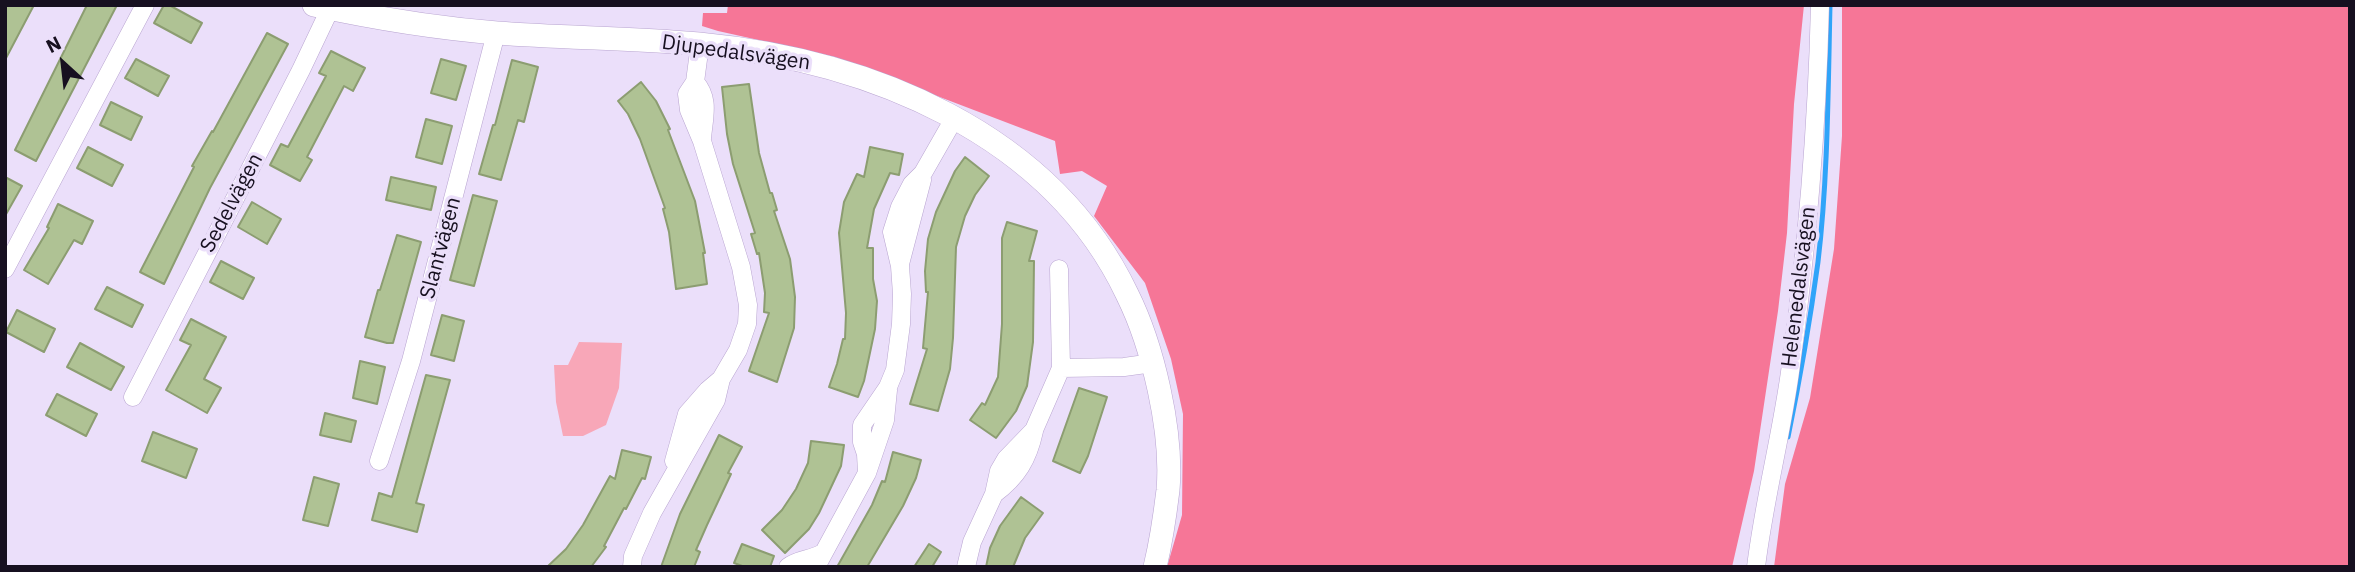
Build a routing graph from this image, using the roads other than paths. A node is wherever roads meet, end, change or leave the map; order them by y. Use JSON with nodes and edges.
{"nodes":[{"id":1,"x":145,"y":5,"type":"edge"},
{"id":2,"x":1820,"y":5,"type":"edge"},
{"id":3,"x":322,"y":7,"type":"edge"},
{"id":4,"x":496,"y":33,"type":"junction"},
{"id":5,"x":700,"y":44,"type":"junction"},
{"id":6,"x":955,"y":117,"type":"junction"},
{"id":7,"x":5,"y":269,"type":"edge"},
{"id":8,"x":1059,"y":269,"type":"dead end"},
{"id":9,"x":1153,"y":363,"type":"junction"},
{"id":10,"x":1060,"y":368,"type":"junction"},
{"id":11,"x":133,"y":397,"type":"dead end"},
{"id":12,"x":379,"y":461,"type":"dead end"},
{"id":13,"x":819,"y":561,"type":"edge"},
{"id":14,"x":630,"y":563,"type":"edge"},
{"id":15,"x":788,"y":567,"type":"edge"},
{"id":16,"x":966,"y":567,"type":"edge"},
{"id":17,"x":1155,"y":567,"type":"edge"},
{"id":18,"x":1756,"y":567,"type":"edge"}],
"edges":[{"from":1,"to":7,"type":"street"},
{"from":2,"to":18,"type":"street","name":"Helenedalsvägen"},
{"from":3,"to":4,"type":"street","name":"Djupedalsvägen"},
{"from":3,"to":11,"type":"street","name":"Sedelvägen"},
{"from":4,"to":5,"type":"street","name":"Djupedalsvägen"},
{"from":4,"to":12,"type":"street","name":"Slantvägen"},
{"from":5,"to":6,"type":"street","name":"Djupedalsvägen"},
{"from":5,"to":14,"type":"street"},
{"from":6,"to":9,"type":"street","name":"Djupedalsvägen"},
{"from":6,"to":13,"type":"street"},
{"from":8,"to":10,"type":"street"},
{"from":9,"to":10,"type":"street"},
{"from":9,"to":17,"type":"street","name":"Djupedalsvägen"},
{"from":10,"to":16,"type":"street"},
{"from":13,"to":15,"type":"street"}]}
